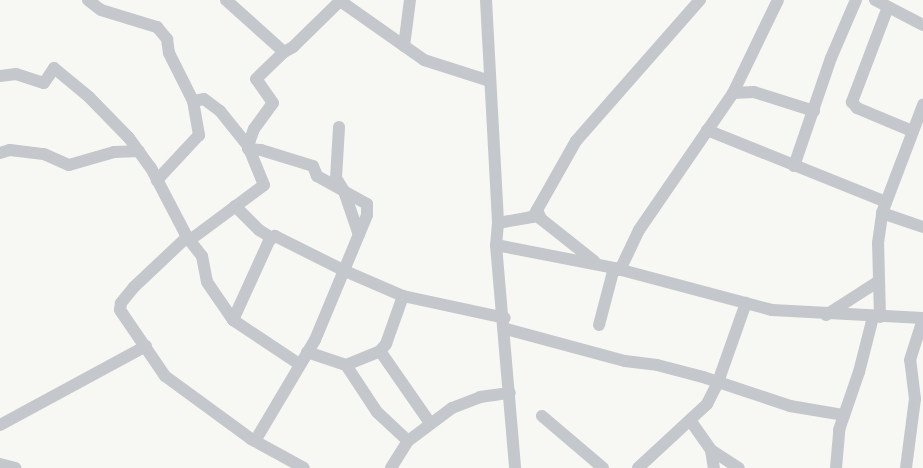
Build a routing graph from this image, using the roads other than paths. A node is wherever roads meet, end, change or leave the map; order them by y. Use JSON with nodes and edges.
{"nodes":[{"id":1,"x":88,"y":0,"type":"edge"},
{"id":2,"x":226,"y":0,"type":"edge"},
{"id":3,"x":339,"y":0,"type":"edge"},
{"id":4,"x":410,"y":0,"type":"edge"},
{"id":5,"x":486,"y":0,"type":"edge"},
{"id":6,"x":778,"y":0,"type":"edge"},
{"id":7,"x":856,"y":0,"type":"edge"},
{"id":8,"x":875,"y":0,"type":"edge"},
{"id":9,"x":698,"y":1,"type":"edge"},
{"id":10,"x":888,"y":7,"type":"junction"},
{"id":11,"x":923,"y":25,"type":"edge"},
{"id":12,"x":404,"y":46,"type":"junction"},
{"id":13,"x":284,"y":52,"type":"junction"},
{"id":14,"x":0,"y":76,"type":"edge"},
{"id":15,"x":490,"y":81,"type":"junction"},
{"id":16,"x":733,"y":93,"type":"junction"},
{"id":17,"x":193,"y":101,"type":"junction"},
{"id":18,"x":923,"y":105,"type":"edge"},
{"id":19,"x":814,"y":111,"type":"junction"},
{"id":20,"x":339,"y":127,"type":"dead end"},
{"id":21,"x":707,"y":130,"type":"junction"},
{"id":22,"x":912,"y":131,"type":"junction"},
{"id":23,"x":248,"y":148,"type":"junction"},
{"id":24,"x":139,"y":151,"type":"junction"},
{"id":25,"x":0,"y":153,"type":"edge"},
{"id":26,"x":794,"y":166,"type":"junction"},
{"id":27,"x":157,"y":180,"type":"junction"},
{"id":28,"x":344,"y":191,"type":"junction"},
{"id":29,"x":235,"y":206,"type":"junction"},
{"id":30,"x":884,"y":208,"type":"junction"},
{"id":31,"x":537,"y":210,"type":"junction"},
{"id":32,"x":498,"y":224,"type":"junction"},
{"id":33,"x":923,"y":227,"type":"edge"},
{"id":34,"x":359,"y":235,"type":"junction"},
{"id":35,"x":272,"y":238,"type":"junction"},
{"id":36,"x":188,"y":239,"type":"junction"},
{"id":37,"x":496,"y":246,"type":"junction"},
{"id":38,"x":599,"y":265,"type":"junction"},
{"id":39,"x":617,"y":269,"type":"junction"},
{"id":40,"x":345,"y":272,"type":"junction"},
{"id":41,"x":879,"y":281,"type":"junction"},
{"id":42,"x":403,"y":296,"type":"junction"},
{"id":43,"x":746,"y":303,"type":"junction"},
{"id":44,"x":826,"y":315,"type":"junction"},
{"id":45,"x":876,"y":317,"type":"junction"},
{"id":46,"x":923,"y":318,"type":"edge"},
{"id":47,"x":233,"y":320,"type":"junction"},
{"id":48,"x":505,"y":324,"type":"junction"},
{"id":49,"x":598,"y":325,"type":"dead end"},
{"id":50,"x":146,"y":346,"type":"junction"},
{"id":51,"x":380,"y":351,"type":"junction"},
{"id":52,"x":307,"y":352,"type":"junction"},
{"id":53,"x":298,"y":364,"type":"junction"},
{"id":54,"x":346,"y":365,"type":"junction"},
{"id":55,"x":718,"y":382,"type":"junction"},
{"id":56,"x":510,"y":393,"type":"junction"},
{"id":57,"x":844,"y":415,"type":"junction"},
{"id":58,"x":542,"y":416,"type":"dead end"},
{"id":59,"x":690,"y":420,"type":"junction"},
{"id":60,"x":430,"y":423,"type":"junction"},
{"id":61,"x":0,"y":426,"type":"edge"},
{"id":62,"x":254,"y":441,"type":"junction"},
{"id":63,"x":408,"y":441,"type":"junction"},
{"id":64,"x":711,"y":450,"type":"junction"},
{"id":65,"x":0,"y":464,"type":"edge"},
{"id":66,"x":15,"y":468,"type":"edge"},
{"id":67,"x":304,"y":468,"type":"edge"},
{"id":68,"x":390,"y":468,"type":"edge"},
{"id":69,"x":515,"y":468,"type":"edge"},
{"id":70,"x":603,"y":468,"type":"edge"},
{"id":71,"x":638,"y":468,"type":"edge"},
{"id":72,"x":714,"y":468,"type":"edge"},
{"id":73,"x":739,"y":468,"type":"edge"},
{"id":74,"x":836,"y":468,"type":"edge"},
{"id":75,"x":906,"y":468,"type":"edge"}],
"edges":[{"from":1,"to":17,"type":"street"},
{"from":2,"to":13,"type":"street"},
{"from":3,"to":12,"type":"street"},
{"from":3,"to":13,"type":"street"},
{"from":4,"to":12,"type":"street"},
{"from":5,"to":15,"type":"street"},
{"from":6,"to":16,"type":"street"},
{"from":7,"to":19,"type":"street"},
{"from":8,"to":10,"type":"street"},
{"from":9,"to":31,"type":"street"},
{"from":10,"to":11,"type":"street"},
{"from":10,"to":22,"type":"street"},
{"from":12,"to":15,"type":"street"},
{"from":13,"to":23,"type":"street"},
{"from":14,"to":24,"type":"street"},
{"from":15,"to":32,"type":"street"},
{"from":16,"to":19,"type":"street"},
{"from":16,"to":21,"type":"street"},
{"from":17,"to":23,"type":"street"},
{"from":17,"to":27,"type":"street"},
{"from":18,"to":22,"type":"street"},
{"from":19,"to":26,"type":"street"},
{"from":20,"to":28,"type":"street"},
{"from":21,"to":26,"type":"street"},
{"from":21,"to":39,"type":"street"},
{"from":22,"to":30,"type":"street"},
{"from":23,"to":28,"type":"street"},
{"from":23,"to":29,"type":"street"},
{"from":24,"to":25,"type":"street"},
{"from":24,"to":27,"type":"street"},
{"from":26,"to":30,"type":"street"},
{"from":27,"to":36,"type":"street"},
{"from":28,"to":34,"type":"street"},
{"from":28,"to":34,"type":"street"},
{"from":29,"to":35,"type":"street"},
{"from":29,"to":36,"type":"street"},
{"from":30,"to":33,"type":"street"},
{"from":30,"to":41,"type":"street"},
{"from":31,"to":32,"type":"street"},
{"from":31,"to":38,"type":"street"},
{"from":32,"to":37,"type":"street"},
{"from":34,"to":40,"type":"street"},
{"from":35,"to":40,"type":"street"},
{"from":35,"to":47,"type":"street"},
{"from":36,"to":47,"type":"street"},
{"from":36,"to":50,"type":"street"},
{"from":37,"to":38,"type":"street"},
{"from":37,"to":48,"type":"street"},
{"from":38,"to":39,"type":"street"},
{"from":39,"to":43,"type":"street"},
{"from":39,"to":49,"type":"street"},
{"from":40,"to":42,"type":"street"},
{"from":40,"to":52,"type":"street"},
{"from":41,"to":44,"type":"street"},
{"from":41,"to":45,"type":"street"},
{"from":42,"to":48,"type":"street"},
{"from":42,"to":51,"type":"street"},
{"from":43,"to":44,"type":"street"},
{"from":43,"to":55,"type":"street"},
{"from":44,"to":45,"type":"street"},
{"from":45,"to":46,"type":"street"},
{"from":45,"to":57,"type":"street"},
{"from":46,"to":75,"type":"street"},
{"from":47,"to":53,"type":"street"},
{"from":48,"to":55,"type":"street"},
{"from":48,"to":56,"type":"street"},
{"from":50,"to":61,"type":"street"},
{"from":50,"to":62,"type":"street"},
{"from":51,"to":54,"type":"street"},
{"from":51,"to":60,"type":"street"},
{"from":52,"to":53,"type":"street"},
{"from":52,"to":54,"type":"street"},
{"from":53,"to":62,"type":"street"},
{"from":54,"to":63,"type":"street"},
{"from":55,"to":57,"type":"street"},
{"from":55,"to":59,"type":"street"},
{"from":56,"to":60,"type":"street"},
{"from":56,"to":69,"type":"street"},
{"from":57,"to":74,"type":"street"},
{"from":58,"to":70,"type":"street"},
{"from":59,"to":64,"type":"street"},
{"from":59,"to":71,"type":"street"},
{"from":60,"to":63,"type":"street"},
{"from":62,"to":67,"type":"street"},
{"from":63,"to":68,"type":"street"},
{"from":64,"to":72,"type":"street"},
{"from":64,"to":73,"type":"street"},
{"from":65,"to":66,"type":"street"}]}
